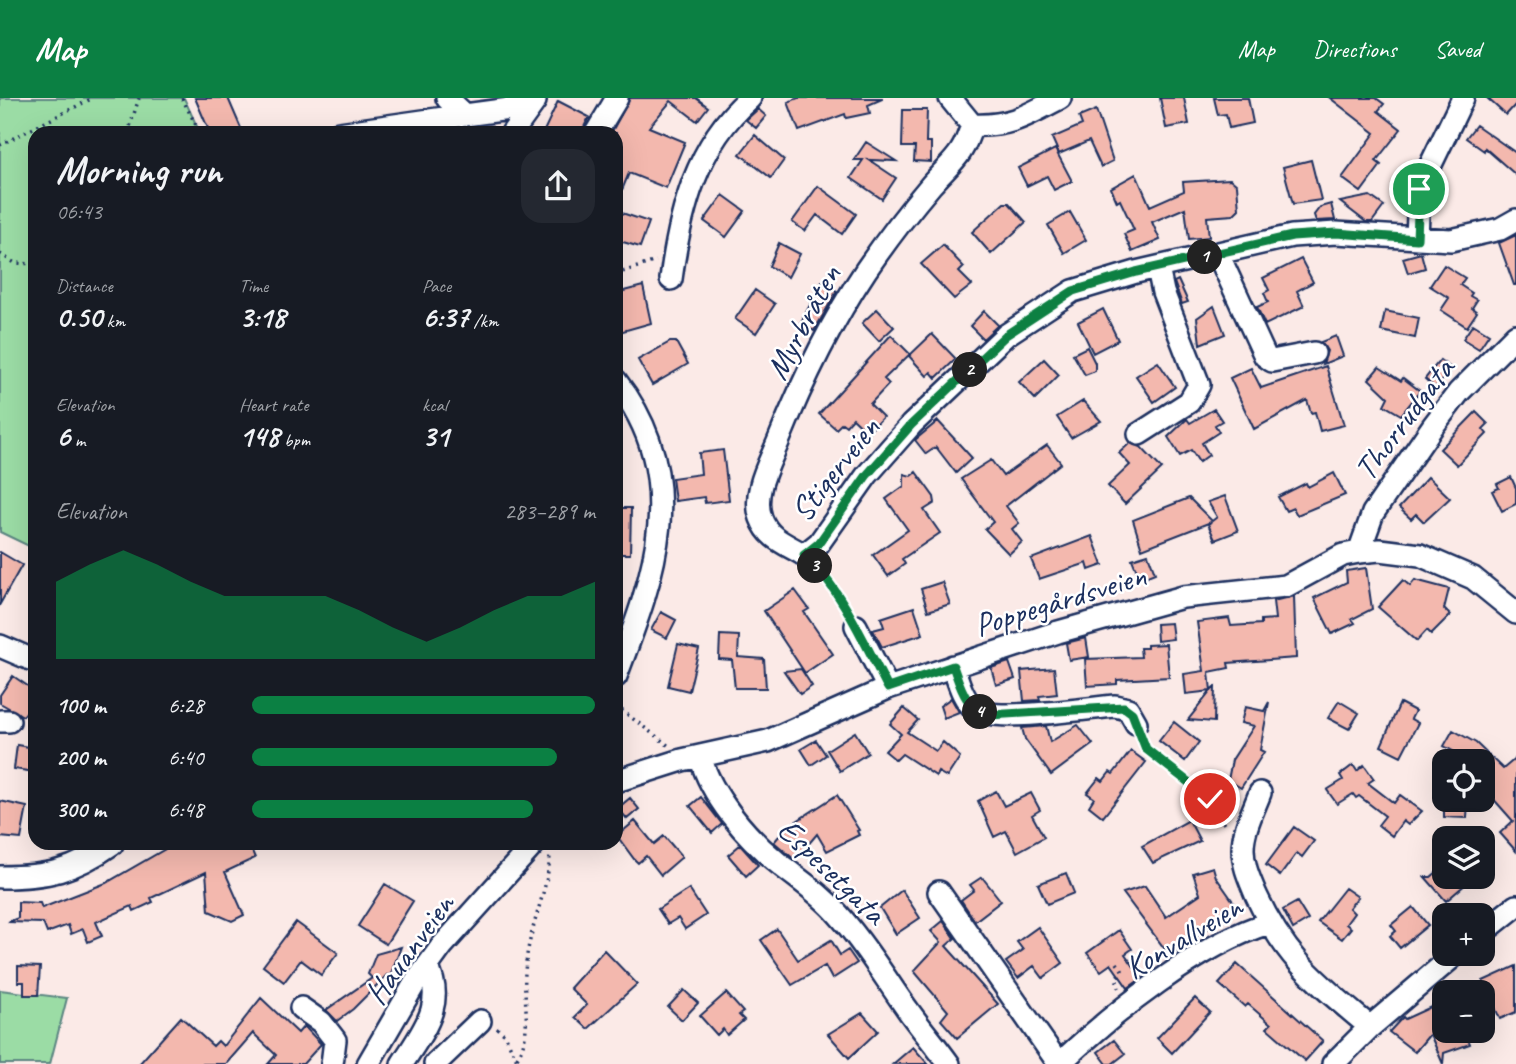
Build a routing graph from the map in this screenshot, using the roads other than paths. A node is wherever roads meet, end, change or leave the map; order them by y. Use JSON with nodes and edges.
{"nodes":[{"id":1,"x":447,"y":98,"type":"edge"},
{"id":2,"x":535,"y":98,"type":"edge"},
{"id":3,"x":617,"y":98,"type":"edge"},
{"id":4,"x":750,"y":98,"type":"edge"},
{"id":5,"x":950,"y":98,"type":"edge"},
{"id":6,"x":1060,"y":98,"type":"edge"},
{"id":7,"x":1463,"y":98,"type":"edge"},
{"id":8,"x":465,"y":115,"type":"junction"},
{"id":9,"x":972,"y":125,"type":"junction"},
{"id":10,"x":388,"y":126,"type":"edge"},
{"id":11,"x":517,"y":126,"type":"edge"},
{"id":12,"x":600,"y":126,"type":"edge"},
{"id":13,"x":1516,"y":220,"type":"edge"},
{"id":14,"x":1417,"y":239,"type":"junction"},
{"id":15,"x":1218,"y":254,"type":"junction"},
{"id":16,"x":1158,"y":268,"type":"junction"},
{"id":17,"x":671,"y":279,"type":"dead end"},
{"id":18,"x":1516,"y":335,"type":"edge"},
{"id":19,"x":1314,"y":353,"type":"dead end"},
{"id":20,"x":623,"y":395,"type":"edge"},
{"id":21,"x":1139,"y":434,"type":"dead end"},
{"id":22,"x":1359,"y":552,"type":"junction"},
{"id":23,"x":804,"y":555,"type":"joint"},
{"id":24,"x":1516,"y":613,"type":"edge"},
{"id":25,"x":856,"y":626,"type":"road end"},
{"id":26,"x":0,"y":646,"type":"edge"},
{"id":27,"x":623,"y":656,"type":"edge"},
{"id":28,"x":28,"y":658,"type":"edge"},
{"id":29,"x":953,"y":666,"type":"junction"},
{"id":30,"x":888,"y":688,"type":"junction"},
{"id":31,"x":1136,"y":723,"type":"road end"},
{"id":32,"x":691,"y":758,"type":"junction"},
{"id":33,"x":623,"y":779,"type":"edge"},
{"id":34,"x":1260,"y":793,"type":"dead end"},
{"id":35,"x":103,"y":850,"type":"edge"},
{"id":36,"x":536,"y":850,"type":"edge"},
{"id":37,"x":0,"y":877,"type":"edge"},
{"id":38,"x":939,"y":892,"type":"dead end"},
{"id":39,"x":1516,"y":906,"type":"edge"},
{"id":40,"x":1269,"y":923,"type":"junction"},
{"id":41,"x":1495,"y":923,"type":"edge"},
{"id":42,"x":427,"y":966,"type":"junction"},
{"id":43,"x":1441,"y":966,"type":"edge"},
{"id":44,"x":301,"y":1008,"type":"dead end"},
{"id":45,"x":480,"y":1021,"type":"road end"},
{"id":46,"x":1370,"y":1027,"type":"junction"},
{"id":47,"x":405,"y":1063,"type":"edge"},
{"id":48,"x":332,"y":1064,"type":"edge"},
{"id":49,"x":368,"y":1064,"type":"edge"},
{"id":50,"x":435,"y":1064,"type":"edge"},
{"id":51,"x":949,"y":1064,"type":"edge"},
{"id":52,"x":1059,"y":1064,"type":"edge"},
{"id":53,"x":1334,"y":1064,"type":"edge"}],
"edges":[{"from":1,"to":8,"type":"street"},
{"from":2,"to":8,"type":"street"},
{"from":2,"to":11,"type":"street"},
{"from":3,"to":12,"type":"street"},
{"from":4,"to":17,"type":"street"},
{"from":5,"to":9,"type":"street"},
{"from":6,"to":9,"type":"street"},
{"from":7,"to":14,"type":"street"},
{"from":8,"to":10,"type":"street"},
{"from":9,"to":23,"type":"street","name":"Myrbråten"},
{"from":13,"to":14,"type":"street","name":"Stigerveien"},
{"from":14,"to":15,"type":"street","name":"Stigerveien"},
{"from":15,"to":16,"type":"street","name":"Stigerveien"},
{"from":15,"to":19,"type":"street"},
{"from":16,"to":21,"type":"street"},
{"from":16,"to":23,"type":"street","name":"Stigerveien"},
{"from":18,"to":22,"type":"street","name":"Thorrudgata"},
{"from":20,"to":27,"type":"street"},
{"from":22,"to":24,"type":"street","name":"Poppegårdsveien"},
{"from":22,"to":29,"type":"street","name":"Poppegårdsveien"},
{"from":25,"to":30,"type":"street"},
{"from":26,"to":28,"type":"street"},
{"from":29,"to":30,"type":"street","name":"Poppegårdsveien"},
{"from":29,"to":31,"type":"street"},
{"from":30,"to":32,"type":"street","name":"Poppegårdsveien"},
{"from":32,"to":33,"type":"street","name":"Poppegårdsveien"},
{"from":32,"to":51,"type":"street","name":"Espesetgata"},
{"from":34,"to":40,"type":"street"},
{"from":35,"to":37,"type":"street"},
{"from":36,"to":42,"type":"street","name":"Hauanveien"},
{"from":38,"to":52,"type":"street","name":"Konvallveien"},
{"from":39,"to":41,"type":"street"},
{"from":40,"to":46,"type":"street","name":"Konvallveien"},
{"from":40,"to":52,"type":"street","name":"Konvallveien"},
{"from":42,"to":47,"type":"street"},
{"from":42,"to":49,"type":"street","name":"Hauanveien"},
{"from":43,"to":46,"type":"street"},
{"from":44,"to":48,"type":"street"},
{"from":45,"to":50,"type":"street"},
{"from":46,"to":53,"type":"street"}]}
